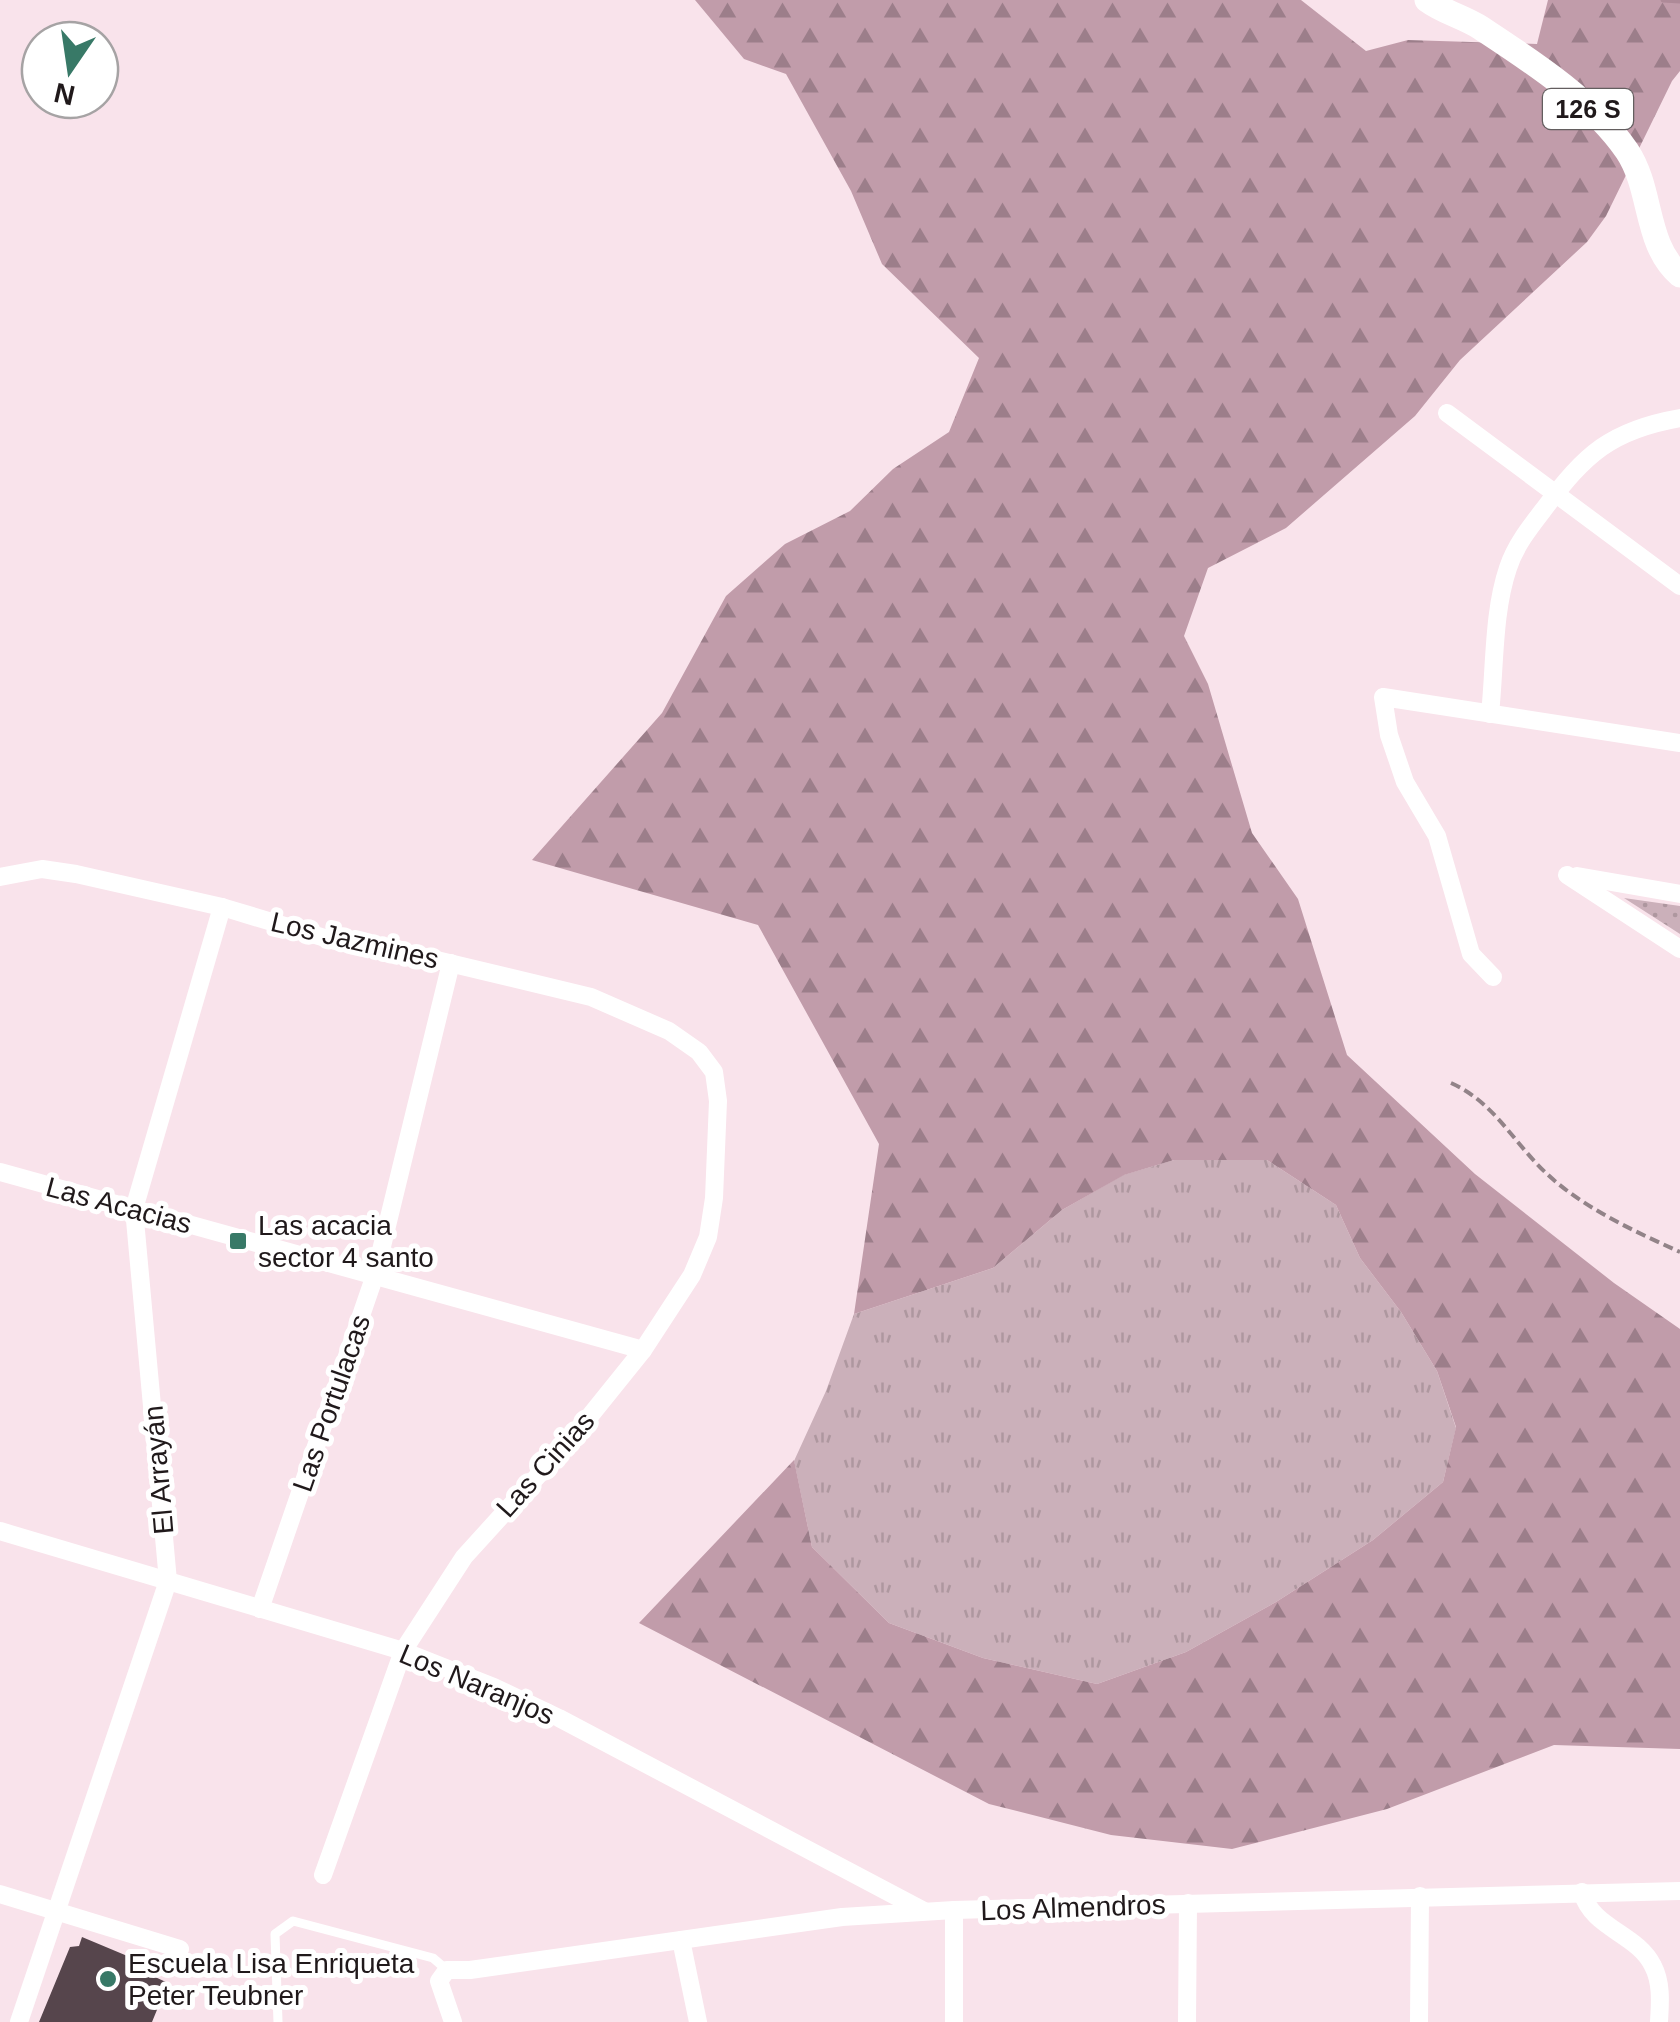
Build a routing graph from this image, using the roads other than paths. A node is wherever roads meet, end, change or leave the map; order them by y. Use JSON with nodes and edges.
{"nodes":[{"id":1,"x":1427,"y":0,"type":"edge"},
{"id":2,"x":1680,"y":275,"type":"edge"},
{"id":3,"x":1447,"y":413,"type":"dead end"},
{"id":4,"x":1680,"y":418,"type":"edge"},
{"id":5,"x":1555,"y":494,"type":"junction"},
{"id":6,"x":1680,"y":586,"type":"edge"},
{"id":7,"x":1490,"y":714,"type":"junction"},
{"id":8,"x":1680,"y":743,"type":"edge"},
{"id":9,"x":0,"y":877,"type":"edge"},
{"id":10,"x":1680,"y":894,"type":"edge"},
{"id":11,"x":222,"y":907,"type":"junction"},
{"id":12,"x":1680,"y":949,"type":"edge"},
{"id":13,"x":451,"y":963,"type":"junction"},
{"id":14,"x":1493,"y":977,"type":"dead end"},
{"id":15,"x":700,"y":1052,"type":"joint"},
{"id":16,"x":0,"y":1172,"type":"edge"},
{"id":17,"x":134,"y":1209,"type":"junction"},
{"id":18,"x":375,"y":1276,"type":"junction"},
{"id":19,"x":644,"y":1350,"type":"junction"},
{"id":20,"x":0,"y":1531,"type":"edge"},
{"id":21,"x":168,"y":1581,"type":"junction"},
{"id":22,"x":260,"y":1608,"type":"junction"},
{"id":23,"x":403,"y":1651,"type":"junction"},
{"id":24,"x":323,"y":1874,"type":"dead end"},
{"id":25,"x":1582,"y":1892,"type":"junction"},
{"id":26,"x":1680,"y":1892,"type":"edge"},
{"id":27,"x":0,"y":1894,"type":"edge"},
{"id":28,"x":1420,"y":1896,"type":"junction"},
{"id":29,"x":1188,"y":1903,"type":"junction"},
{"id":30,"x":954,"y":1910,"type":"junction"},
{"id":31,"x":56,"y":1911,"type":"junction"},
{"id":32,"x":925,"y":1911,"type":"junction"},
{"id":33,"x":682,"y":1940,"type":"junction"},
{"id":34,"x":180,"y":1949,"type":"dead end"},
{"id":35,"x":447,"y":1970,"type":"junction"},
{"id":36,"x":19,"y":2022,"type":"edge"},
{"id":37,"x":278,"y":2022,"type":"edge"},
{"id":38,"x":453,"y":2022,"type":"edge"},
{"id":39,"x":698,"y":2022,"type":"edge"},
{"id":40,"x":954,"y":2022,"type":"edge"},
{"id":41,"x":1187,"y":2022,"type":"edge"},
{"id":42,"x":1419,"y":2022,"type":"edge"},
{"id":43,"x":1659,"y":2022,"type":"edge"}],
"edges":[{"from":1,"to":2,"type":"main road","number":"126 S"},
{"from":3,"to":5,"type":"street"},
{"from":4,"to":5,"type":"street"},
{"from":5,"to":6,"type":"street"},
{"from":5,"to":7,"type":"street"},
{"from":7,"to":8,"type":"street"},
{"from":7,"to":14,"type":"street"},
{"from":9,"to":11,"type":"street","name":"Los Jazmines"},
{"from":10,"to":12,"type":"street"},
{"from":11,"to":13,"type":"street","name":"Los Jazmines"},
{"from":11,"to":17,"type":"street","name":"El Arrayán"},
{"from":13,"to":15,"type":"street","name":"Los Jazmines"},
{"from":13,"to":18,"type":"street","name":"Las Portulacas"},
{"from":15,"to":19,"type":"street","name":"Las Cinias"},
{"from":16,"to":17,"type":"street","name":"Las Acacias"},
{"from":17,"to":18,"type":"street","name":"Las Acacias"},
{"from":17,"to":21,"type":"street","name":"El Arrayán"},
{"from":18,"to":19,"type":"street","name":"Las Acacias"},
{"from":18,"to":22,"type":"street","name":"Las Portulacas"},
{"from":19,"to":23,"type":"street","name":"Las Cinias"},
{"from":20,"to":21,"type":"street","name":"Los Naranjos"},
{"from":21,"to":22,"type":"street","name":"Los Naranjos"},
{"from":21,"to":31,"type":"street","name":"El Arrayán"},
{"from":22,"to":23,"type":"street","name":"Los Naranjos"},
{"from":23,"to":24,"type":"street","name":"Las Cinias"},
{"from":23,"to":32,"type":"street","name":"Los Naranjos"},
{"from":25,"to":26,"type":"street","name":"Los Almendros"},
{"from":25,"to":28,"type":"street","name":"Los Almendros"},
{"from":25,"to":43,"type":"street"},
{"from":27,"to":31,"type":"street"},
{"from":28,"to":29,"type":"street","name":"Los Almendros"},
{"from":28,"to":42,"type":"street"},
{"from":29,"to":30,"type":"street","name":"Los Almendros"},
{"from":29,"to":41,"type":"street"},
{"from":30,"to":32,"type":"street","name":"Los Almendros"},
{"from":30,"to":40,"type":"street"},
{"from":31,"to":34,"type":"street"},
{"from":31,"to":36,"type":"street","name":"El Arrayán"},
{"from":32,"to":33,"type":"street","name":"Los Almendros"},
{"from":33,"to":35,"type":"street","name":"Los Almendros"},
{"from":33,"to":39,"type":"street"},
{"from":35,"to":37,"type":"lane"},
{"from":35,"to":38,"type":"street"}]}
